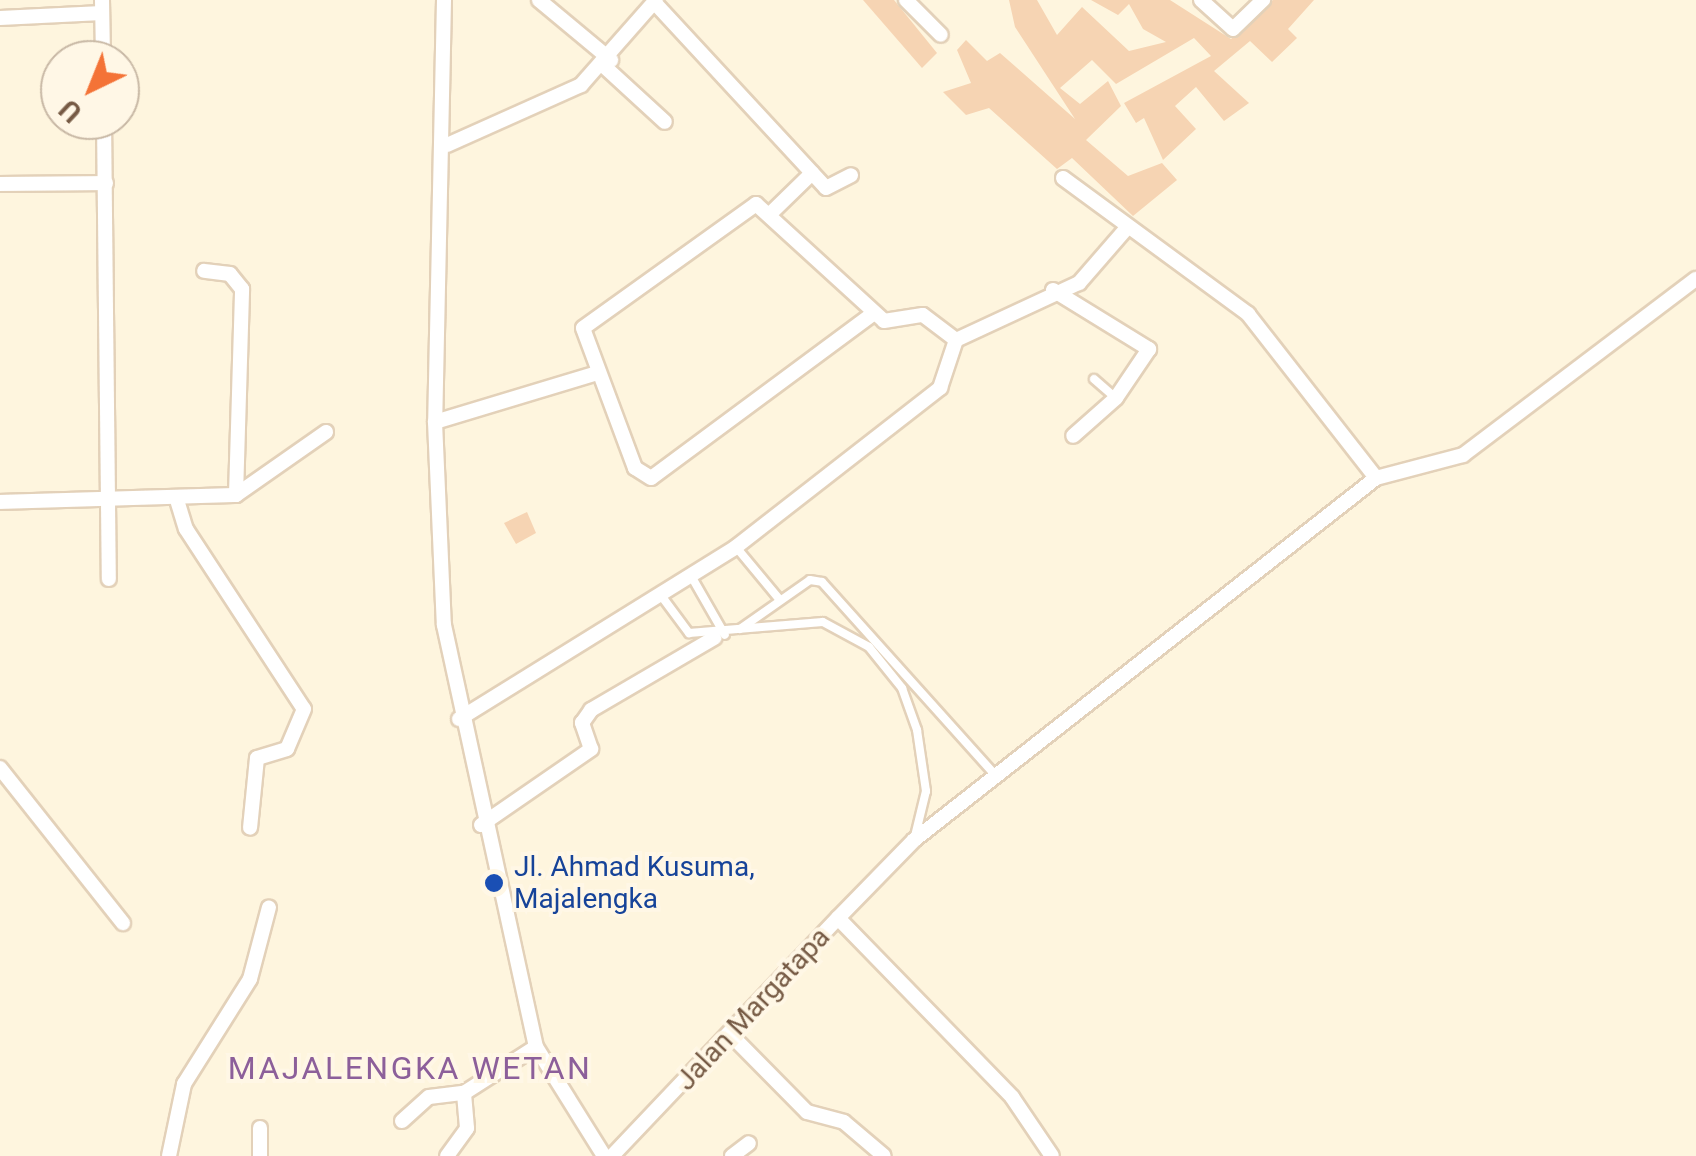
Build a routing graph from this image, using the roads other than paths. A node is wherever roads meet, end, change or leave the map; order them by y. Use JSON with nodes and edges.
{"nodes":[{"id":1,"x":444,"y":0,"type":"edge"},
{"id":2,"x":539,"y":0,"type":"edge"},
{"id":3,"x":906,"y":0,"type":"edge"},
{"id":4,"x":1201,"y":0,"type":"edge"},
{"id":5,"x":1264,"y":0,"type":"edge"},
{"id":6,"x":655,"y":1,"type":"edge"},
{"id":7,"x":102,"y":6,"type":"edge"},
{"id":8,"x":0,"y":18,"type":"edge"},
{"id":9,"x":941,"y":35,"type":"dead end"},
{"id":10,"x":103,"y":40,"type":"edge"},
{"id":11,"x":608,"y":64,"type":"junction"},
{"id":12,"x":665,"y":122,"type":"dead end"},
{"id":13,"x":105,"y":140,"type":"edge"},
{"id":14,"x":447,"y":145,"type":"junction"},
{"id":15,"x":812,"y":173,"type":"junction"},
{"id":16,"x":852,"y":175,"type":"dead end"},
{"id":17,"x":1062,"y":178,"type":"dead end"},
{"id":18,"x":106,"y":182,"type":"junction"},
{"id":19,"x":0,"y":184,"type":"edge"},
{"id":20,"x":772,"y":212,"type":"junction"},
{"id":21,"x":1126,"y":229,"type":"junction"},
{"id":22,"x":204,"y":272,"type":"dead end"},
{"id":23,"x":1696,"y":278,"type":"edge"},
{"id":24,"x":1053,"y":290,"type":"junction"},
{"id":25,"x":874,"y":313,"type":"junction"},
{"id":26,"x":956,"y":340,"type":"junction"},
{"id":27,"x":594,"y":374,"type":"junction"},
{"id":28,"x":1094,"y":379,"type":"dead end"},
{"id":29,"x":1116,"y":398,"type":"junction"},
{"id":30,"x":435,"y":422,"type":"junction"},
{"id":31,"x":326,"y":432,"type":"dead end"},
{"id":32,"x":1073,"y":436,"type":"dead end"},
{"id":33,"x":1376,"y":478,"type":"junction"},
{"id":34,"x":236,"y":495,"type":"junction"},
{"id":35,"x":178,"y":500,"type":"junction"},
{"id":36,"x":109,"y":501,"type":"junction"},
{"id":37,"x":0,"y":502,"type":"edge"},
{"id":38,"x":736,"y":547,"type":"junction"},
{"id":39,"x":690,"y":574,"type":"junction"},
{"id":40,"x":110,"y":579,"type":"dead end"},
{"id":41,"x":658,"y":590,"type":"junction"},
{"id":42,"x":780,"y":600,"type":"junction"},
{"id":43,"x":844,"y":607,"type":"junction"},
{"id":44,"x":823,"y":622,"type":"junction"},
{"id":45,"x":740,"y":629,"type":"junction"},
{"id":46,"x":719,"y":636,"type":"junction"},
{"id":47,"x":459,"y":719,"type":"junction"},
{"id":48,"x":0,"y":768,"type":"edge"},
{"id":49,"x":998,"y":779,"type":"junction"},
{"id":50,"x":481,"y":825,"type":"junction"},
{"id":51,"x":250,"y":828,"type":"dead end"},
{"id":52,"x":914,"y":840,"type":"junction"},
{"id":53,"x":269,"y":907,"type":"dead end"},
{"id":54,"x":838,"y":918,"type":"junction"},
{"id":55,"x":123,"y":923,"type":"dead end"},
{"id":56,"x":731,"y":1035,"type":"junction"},
{"id":57,"x":536,"y":1047,"type":"junction"},
{"id":58,"x":464,"y":1093,"type":"junction"},
{"id":59,"x":402,"y":1121,"type":"dead end"},
{"id":60,"x":260,"y":1128,"type":"dead end"},
{"id":61,"x":749,"y":1143,"type":"dead end"},
{"id":62,"x":169,"y":1156,"type":"edge"},
{"id":63,"x":260,"y":1156,"type":"edge"},
{"id":64,"x":447,"y":1156,"type":"edge"},
{"id":65,"x":604,"y":1156,"type":"edge"},
{"id":66,"x":612,"y":1156,"type":"edge"},
{"id":67,"x":732,"y":1156,"type":"edge"},
{"id":68,"x":884,"y":1156,"type":"edge"},
{"id":69,"x":1052,"y":1156,"type":"edge"}],
"edges":[{"from":1,"to":14,"type":"street"},
{"from":2,"to":11,"type":"street"},
{"from":3,"to":9,"type":"street"},
{"from":4,"to":5,"type":"street"},
{"from":6,"to":11,"type":"street"},
{"from":6,"to":15,"type":"street"},
{"from":7,"to":8,"type":"street"},
{"from":7,"to":10,"type":"street"},
{"from":11,"to":12,"type":"street"},
{"from":11,"to":14,"type":"street"},
{"from":13,"to":18,"type":"street"},
{"from":14,"to":30,"type":"street"},
{"from":15,"to":16,"type":"street"},
{"from":15,"to":20,"type":"street"},
{"from":17,"to":21,"type":"street"},
{"from":18,"to":19,"type":"street"},
{"from":18,"to":36,"type":"street"},
{"from":20,"to":25,"type":"street"},
{"from":20,"to":27,"type":"street"},
{"from":21,"to":24,"type":"street"},
{"from":21,"to":33,"type":"street"},
{"from":22,"to":34,"type":"street"},
{"from":23,"to":33,"type":"street"},
{"from":24,"to":26,"type":"street"},
{"from":24,"to":29,"type":"street"},
{"from":25,"to":26,"type":"street"},
{"from":25,"to":27,"type":"street"},
{"from":26,"to":38,"type":"street"},
{"from":27,"to":30,"type":"street"},
{"from":28,"to":29,"type":"lane"},
{"from":29,"to":32,"type":"street"},
{"from":30,"to":47,"type":"street"},
{"from":31,"to":34,"type":"street"},
{"from":33,"to":49,"type":"street"},
{"from":34,"to":35,"type":"street"},
{"from":35,"to":36,"type":"street"},
{"from":35,"to":51,"type":"street"},
{"from":36,"to":37,"type":"street"},
{"from":36,"to":40,"type":"street"},
{"from":38,"to":39,"type":"street"},
{"from":38,"to":42,"type":"lane"},
{"from":39,"to":41,"type":"street"},
{"from":39,"to":46,"type":"lane"},
{"from":41,"to":46,"type":"lane"},
{"from":41,"to":47,"type":"street"},
{"from":42,"to":43,"type":"lane"},
{"from":42,"to":45,"type":"lane"},
{"from":43,"to":44,"type":"lane"},
{"from":43,"to":49,"type":"lane"},
{"from":44,"to":45,"type":"lane"},
{"from":44,"to":52,"type":"lane"},
{"from":45,"to":46,"type":"lane"},
{"from":46,"to":50,"type":"street"},
{"from":47,"to":50,"type":"street"},
{"from":48,"to":55,"type":"street"},
{"from":49,"to":52,"type":"street"},
{"from":50,"to":57,"type":"street"},
{"from":52,"to":54,"type":"street"},
{"from":53,"to":62,"type":"street"},
{"from":54,"to":56,"type":"street","name":"Jalan Margatapa"},
{"from":54,"to":69,"type":"street","name":"Jalan Margatapa"},
{"from":56,"to":66,"type":"street","name":"Jalan Margatapa"},
{"from":56,"to":68,"type":"street"},
{"from":57,"to":58,"type":"street"},
{"from":57,"to":65,"type":"street"},
{"from":58,"to":59,"type":"street"},
{"from":58,"to":64,"type":"street"},
{"from":60,"to":63,"type":"street"},
{"from":61,"to":67,"type":"street"}]}
